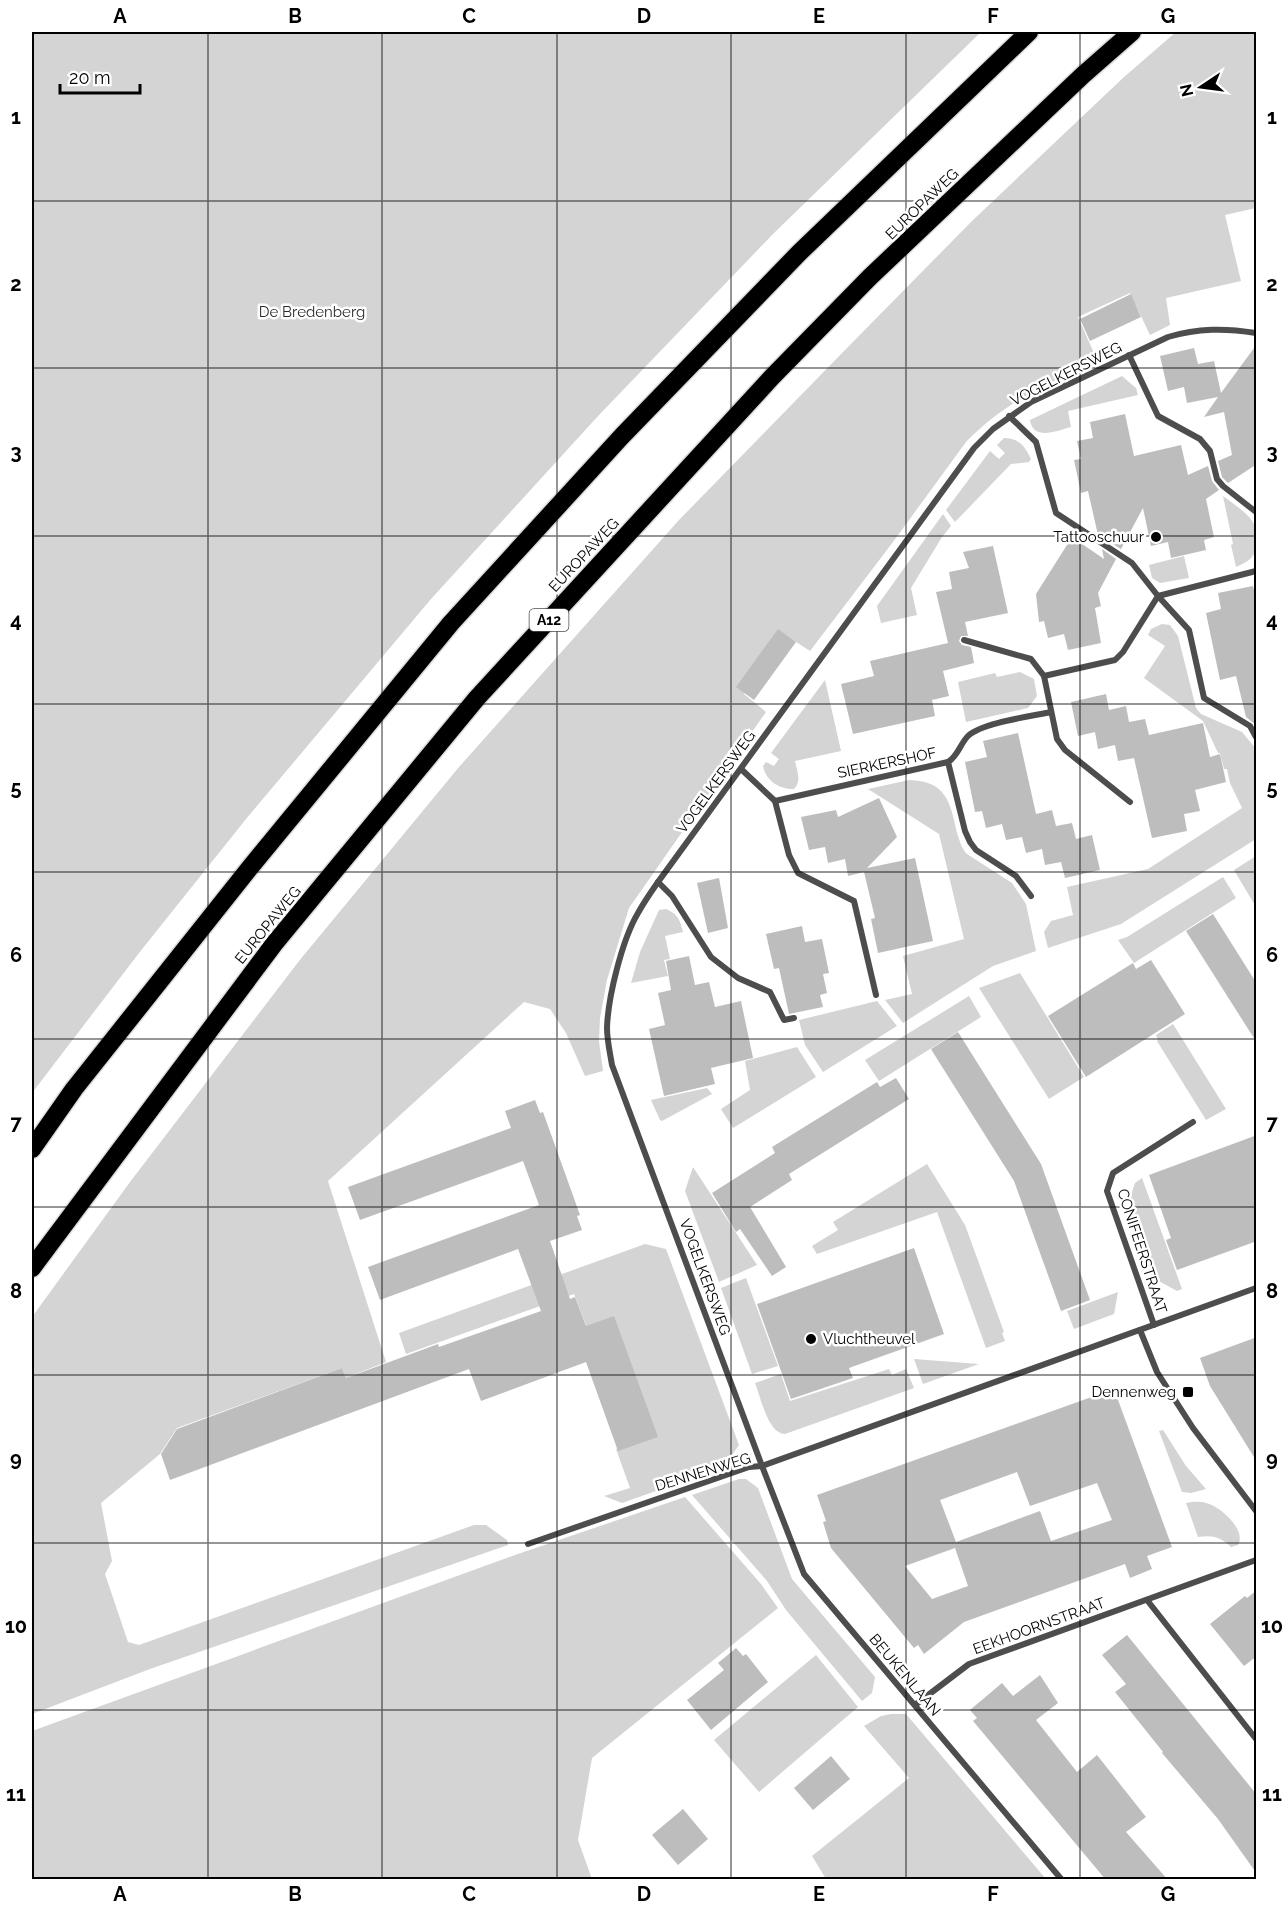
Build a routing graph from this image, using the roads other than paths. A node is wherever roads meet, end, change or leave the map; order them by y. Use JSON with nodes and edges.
{"nodes":[{"id":1,"x":1029,"y":32,"type":"edge"},
{"id":2,"x":1132,"y":32,"type":"edge"},
{"id":3,"x":1257,"y":333,"type":"edge"},
{"id":4,"x":1129,"y":355,"type":"junction"},
{"id":5,"x":1009,"y":416,"type":"junction"},
{"id":6,"x":1257,"y":512,"type":"edge"},
{"id":7,"x":1257,"y":571,"type":"edge"},
{"id":8,"x":1158,"y":596,"type":"junction"},
{"id":9,"x":964,"y":640,"type":"dead end"},
{"id":10,"x":1044,"y":676,"type":"junction"},
{"id":11,"x":1051,"y":711,"type":"junction"},
{"id":12,"x":1257,"y":737,"type":"edge"},
{"id":13,"x":948,"y":762,"type":"junction"},
{"id":14,"x":741,"y":769,"type":"junction"},
{"id":15,"x":775,"y":801,"type":"junction"},
{"id":16,"x":1130,"y":802,"type":"dead end"},
{"id":17,"x":658,"y":882,"type":"junction"},
{"id":18,"x":1031,"y":896,"type":"dead end"},
{"id":19,"x":876,"y":995,"type":"dead end"},
{"id":20,"x":794,"y":1018,"type":"dead end"},
{"id":21,"x":1193,"y":1122,"type":"dead end"},
{"id":22,"x":32,"y":1149,"type":"edge"},
{"id":23,"x":32,"y":1268,"type":"edge"},
{"id":24,"x":1257,"y":1288,"type":"edge"},
{"id":25,"x":1154,"y":1325,"type":"junction"},
{"id":26,"x":1140,"y":1330,"type":"junction"},
{"id":27,"x":762,"y":1466,"type":"junction"},
{"id":28,"x":1257,"y":1511,"type":"edge"},
{"id":29,"x":528,"y":1544,"type":"dead end"},
{"id":30,"x":1257,"y":1560,"type":"edge"},
{"id":31,"x":1148,"y":1600,"type":"junction"},
{"id":32,"x":915,"y":1705,"type":"junction"},
{"id":33,"x":1257,"y":1739,"type":"edge"},
{"id":34,"x":1062,"y":1880,"type":"edge"}],
"edges":[{"from":1,"to":22,"type":"highway"},
{"from":2,"to":23,"type":"highway","name":"EUROPAWEG","number":"A12"},
{"from":3,"to":4,"type":"street","name":"VOGELKERSWEG"},
{"from":4,"to":5,"type":"street","name":"VOGELKERSWEG"},
{"from":4,"to":6,"type":"street"},
{"from":5,"to":8,"type":"street"},
{"from":5,"to":14,"type":"street","name":"VOGELKERSWEG"},
{"from":7,"to":8,"type":"street"},
{"from":8,"to":10,"type":"street"},
{"from":8,"to":12,"type":"street"},
{"from":9,"to":10,"type":"street"},
{"from":10,"to":11,"type":"street"},
{"from":11,"to":13,"type":"street"},
{"from":11,"to":16,"type":"street"},
{"from":13,"to":15,"type":"street","name":"SIERKERSHOF"},
{"from":13,"to":18,"type":"street","name":"SIERKERSHOF"},
{"from":14,"to":15,"type":"street"},
{"from":14,"to":17,"type":"street","name":"VOGELKERSWEG"},
{"from":15,"to":19,"type":"street"},
{"from":17,"to":20,"type":"street"},
{"from":17,"to":27,"type":"street","name":"VOGELKERSWEG"},
{"from":21,"to":25,"type":"street","name":"CONIFEERSTRAAT"},
{"from":24,"to":25,"type":"street","name":"DENNENWEG"},
{"from":25,"to":26,"type":"street","name":"DENNENWEG"},
{"from":26,"to":27,"type":"street","name":"DENNENWEG"},
{"from":26,"to":28,"type":"street"},
{"from":27,"to":29,"type":"street","name":"DENNENWEG"},
{"from":27,"to":32,"type":"street","name":"BEUKENLAAN"},
{"from":30,"to":31,"type":"street","name":"EEKHOORNSTRAAT"},
{"from":31,"to":32,"type":"street","name":"EEKHOORNSTRAAT"},
{"from":31,"to":33,"type":"street"},
{"from":32,"to":34,"type":"street","name":"BEUKENLAAN"}]}
